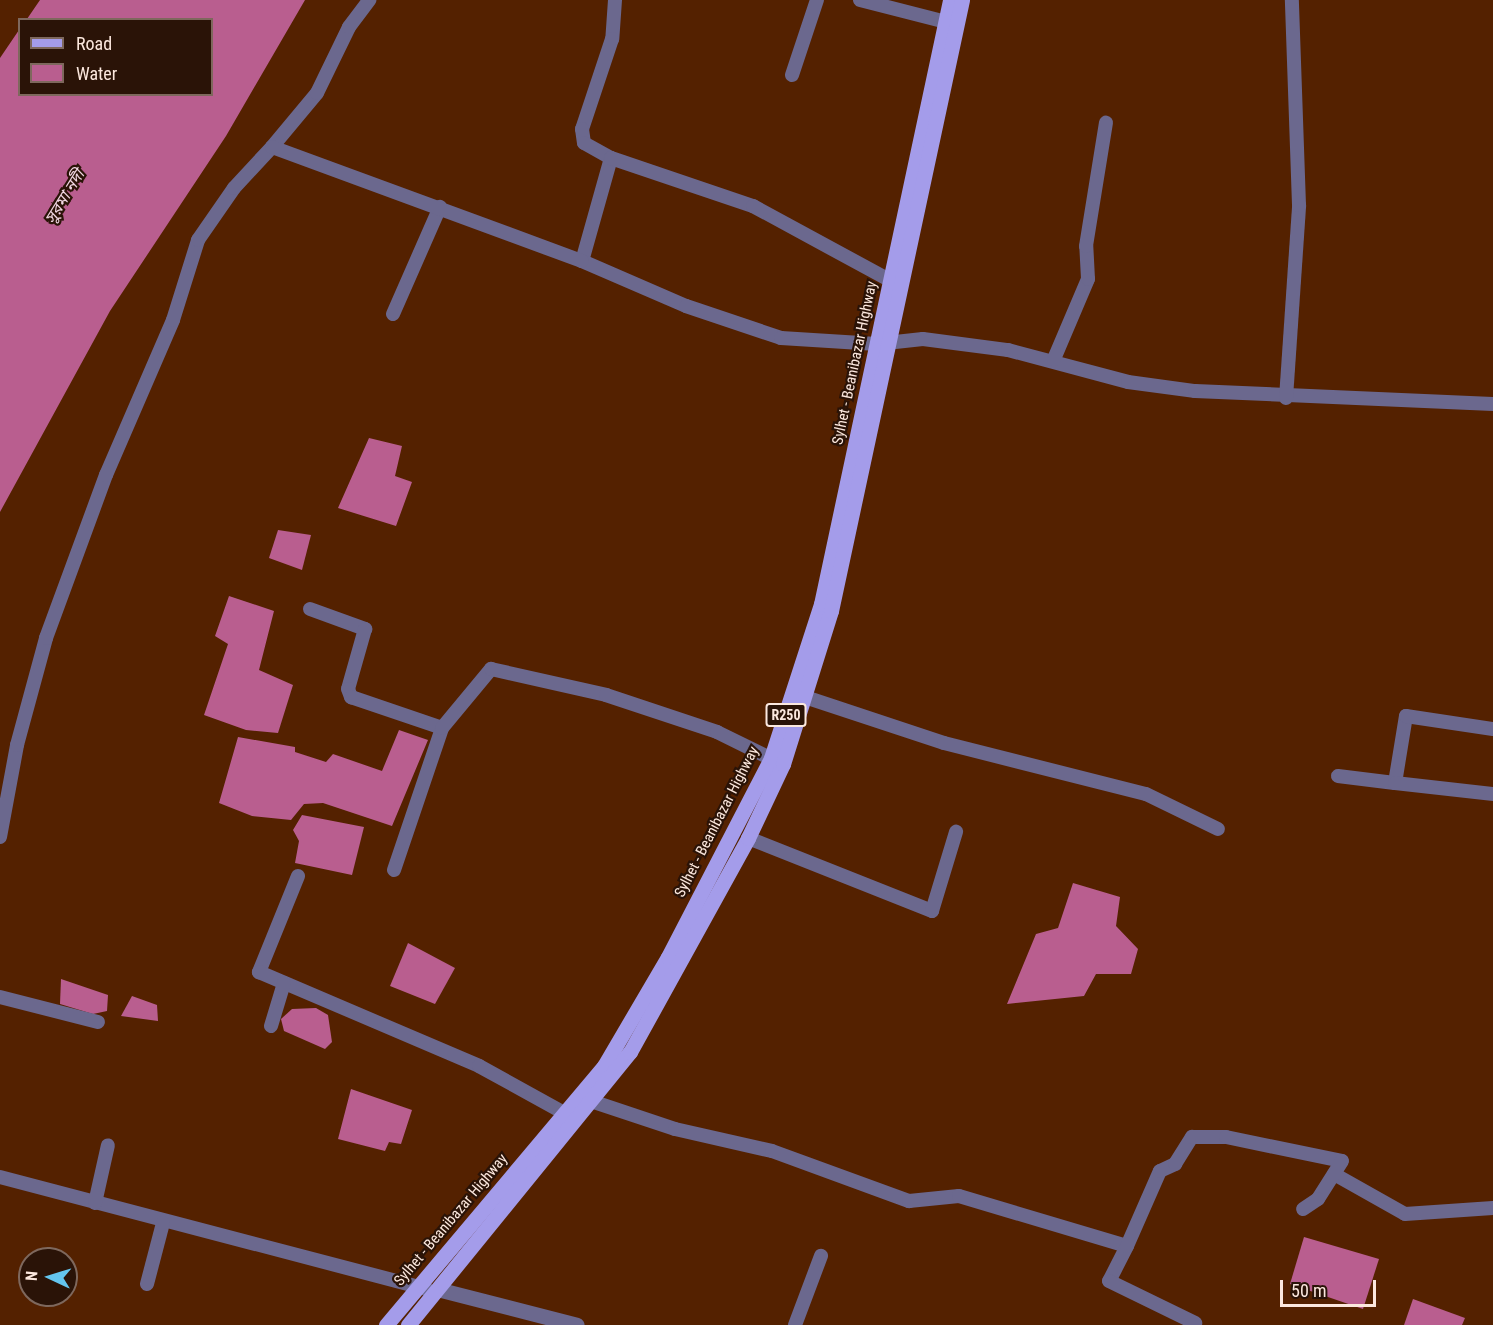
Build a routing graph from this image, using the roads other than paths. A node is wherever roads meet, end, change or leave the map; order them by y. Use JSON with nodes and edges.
{"nodes":[{"id":1,"x":369,"y":0,"type":"edge"},
{"id":2,"x":615,"y":0,"type":"edge"},
{"id":3,"x":817,"y":0,"type":"edge"},
{"id":4,"x":860,"y":0,"type":"edge"},
{"id":5,"x":950,"y":0,"type":"edge"},
{"id":6,"x":962,"y":0,"type":"edge"},
{"id":7,"x":1292,"y":0,"type":"edge"},
{"id":8,"x":952,"y":23,"type":"junction"},
{"id":9,"x":792,"y":75,"type":"dead end"},
{"id":10,"x":1106,"y":123,"type":"dead end"},
{"id":11,"x":272,"y":147,"type":"junction"},
{"id":12,"x":611,"y":158,"type":"junction"},
{"id":13,"x":440,"y":207,"type":"junction"},
{"id":14,"x":582,"y":261,"type":"junction"},
{"id":15,"x":891,"y":281,"type":"junction"},
{"id":16,"x":393,"y":314,"type":"dead end"},
{"id":17,"x":884,"y":341,"type":"junction"},
{"id":18,"x":1054,"y":359,"type":"junction"},
{"id":19,"x":1286,"y":398,"type":"junction"},
{"id":20,"x":1493,"y":404,"type":"edge"},
{"id":21,"x":310,"y":609,"type":"dead end"},
{"id":22,"x":805,"y":697,"type":"junction"},
{"id":23,"x":442,"y":728,"type":"junction"},
{"id":24,"x":1493,"y":729,"type":"edge"},
{"id":25,"x":777,"y":761,"type":"junction"},
{"id":26,"x":1338,"y":776,"type":"dead end"},
{"id":27,"x":1395,"y":783,"type":"junction"},
{"id":28,"x":1493,"y":794,"type":"edge"},
{"id":29,"x":1218,"y":829,"type":"dead end"},
{"id":30,"x":956,"y":832,"type":"dead end"},
{"id":31,"x":0,"y":837,"type":"edge"},
{"id":32,"x":748,"y":838,"type":"junction"},
{"id":33,"x":394,"y":870,"type":"dead end"},
{"id":34,"x":298,"y":876,"type":"dead end"},
{"id":35,"x":284,"y":983,"type":"junction"},
{"id":36,"x":0,"y":997,"type":"edge"},
{"id":37,"x":98,"y":1022,"type":"dead end"},
{"id":38,"x":271,"y":1026,"type":"dead end"},
{"id":39,"x":594,"y":1102,"type":"junction"},
{"id":40,"x":564,"y":1113,"type":"junction"},
{"id":41,"x":108,"y":1145,"type":"dead end"},
{"id":42,"x":1334,"y":1174,"type":"junction"},
{"id":43,"x":0,"y":1178,"type":"edge"},
{"id":44,"x":95,"y":1203,"type":"junction"},
{"id":45,"x":1493,"y":1208,"type":"edge"},
{"id":46,"x":1303,"y":1209,"type":"dead end"},
{"id":47,"x":162,"y":1223,"type":"junction"},
{"id":48,"x":1127,"y":1246,"type":"junction"},
{"id":49,"x":821,"y":1256,"type":"dead end"},
{"id":50,"x":147,"y":1284,"type":"dead end"},
{"id":51,"x":417,"y":1288,"type":"junction"},
{"id":52,"x":441,"y":1290,"type":"junction"},
{"id":53,"x":1195,"y":1323,"type":"dead end"},
{"id":54,"x":386,"y":1325,"type":"edge"},
{"id":55,"x":408,"y":1325,"type":"edge"},
{"id":56,"x":577,"y":1325,"type":"edge"},
{"id":57,"x":795,"y":1325,"type":"edge"}],
"edges":[{"from":1,"to":11,"type":"street"},
{"from":2,"to":12,"type":"street"},
{"from":3,"to":9,"type":"street"},
{"from":4,"to":8,"type":"street"},
{"from":5,"to":8,"type":"main road","name":"Sylhet - Beanibazar Highway","number":"R250"},
{"from":6,"to":8,"type":"main road","name":"Sylhet - Beanibazar Highway","number":"R250"},
{"from":7,"to":19,"type":"street"},
{"from":8,"to":15,"type":"main road","name":"Sylhet - Beanibazar Highway","number":"R250"},
{"from":8,"to":17,"type":"main road","name":"Sylhet - Beanibazar Highway","number":"R250"},
{"from":10,"to":18,"type":"street"},
{"from":11,"to":13,"type":"street"},
{"from":11,"to":31,"type":"street"},
{"from":12,"to":14,"type":"street"},
{"from":12,"to":15,"type":"street"},
{"from":13,"to":14,"type":"street"},
{"from":13,"to":16,"type":"street"},
{"from":14,"to":17,"type":"street"},
{"from":15,"to":17,"type":"main road","name":"Sylhet - Beanibazar Highway","number":"R250"},
{"from":17,"to":18,"type":"street"},
{"from":17,"to":22,"type":"main road","name":"Sylhet - Beanibazar Highway","number":"R250"},
{"from":17,"to":25,"type":"main road","name":"Sylhet - Beanibazar Highway","number":"R250"},
{"from":18,"to":19,"type":"street"},
{"from":19,"to":20,"type":"street"},
{"from":21,"to":23,"type":"street"},
{"from":22,"to":25,"type":"main road","name":"Sylhet - Beanibazar Highway","number":"R250"},
{"from":22,"to":29,"type":"street"},
{"from":23,"to":25,"type":"street"},
{"from":23,"to":33,"type":"street"},
{"from":24,"to":27,"type":"street"},
{"from":25,"to":32,"type":"main road","name":"Sylhet - Beanibazar Highway","number":"R250"},
{"from":25,"to":40,"type":"main road","name":"Sylhet - Beanibazar Highway","number":"R250"},
{"from":26,"to":27,"type":"street"},
{"from":27,"to":28,"type":"street"},
{"from":30,"to":32,"type":"street"},
{"from":32,"to":39,"type":"main road","name":"Sylhet - Beanibazar Highway","number":"R250"},
{"from":34,"to":35,"type":"street"},
{"from":35,"to":38,"type":"street"},
{"from":35,"to":40,"type":"street"},
{"from":36,"to":37,"type":"street"},
{"from":39,"to":48,"type":"street"},
{"from":39,"to":52,"type":"main road","name":"Sylhet - Beanibazar Highway","number":"R250"},
{"from":40,"to":51,"type":"main road","name":"Sylhet - Beanibazar Highway","number":"R250"},
{"from":41,"to":44,"type":"street"},
{"from":42,"to":45,"type":"street"},
{"from":42,"to":46,"type":"street"},
{"from":42,"to":48,"type":"street"},
{"from":43,"to":44,"type":"street"},
{"from":44,"to":47,"type":"street"},
{"from":47,"to":50,"type":"street"},
{"from":47,"to":51,"type":"street"},
{"from":48,"to":53,"type":"street"},
{"from":49,"to":57,"type":"street"},
{"from":51,"to":52,"type":"street"},
{"from":51,"to":54,"type":"main road","name":"Sylhet - Beanibazar Highway","number":"R250"},
{"from":52,"to":55,"type":"main road","name":"Sylhet - Beanibazar Highway","number":"R250"},
{"from":52,"to":56,"type":"street"}]}
